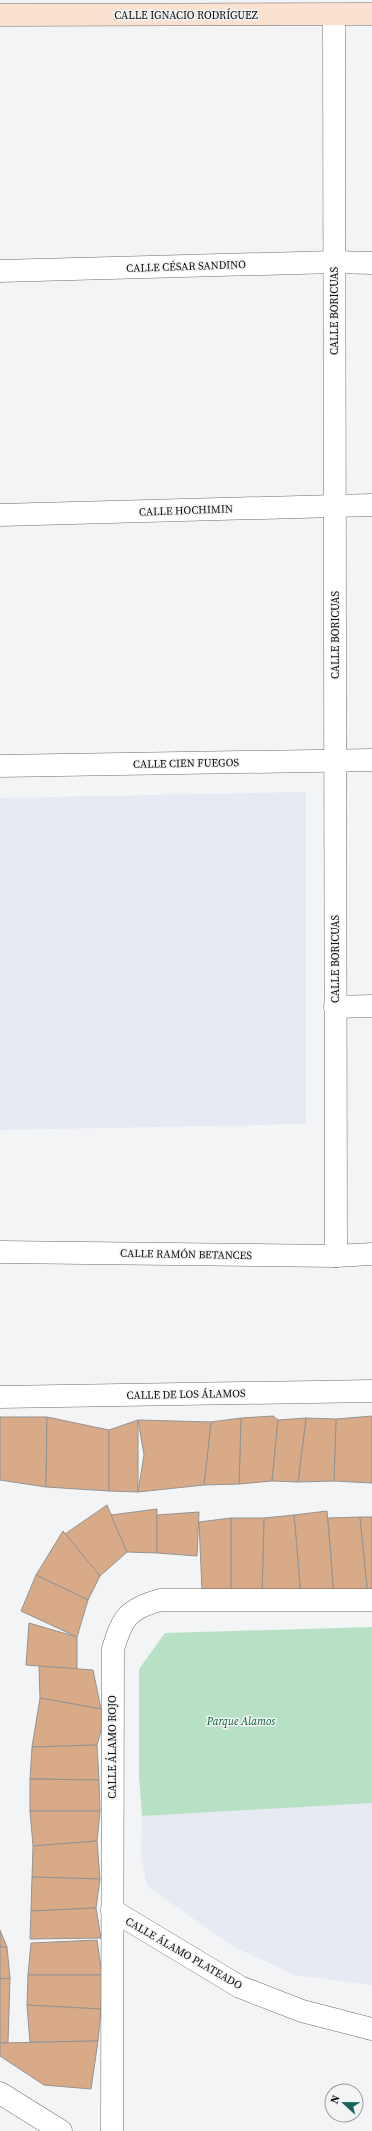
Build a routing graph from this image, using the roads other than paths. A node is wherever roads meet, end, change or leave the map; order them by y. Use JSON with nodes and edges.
{"nodes":[{"id":1,"x":372,"y":14,"type":"edge"},
{"id":2,"x":0,"y":15,"type":"edge"},
{"id":3,"x":334,"y":15,"type":"junction"},
{"id":4,"x":334,"y":262,"type":"junction"},
{"id":5,"x":372,"y":263,"type":"edge"},
{"id":6,"x":0,"y":271,"type":"edge"},
{"id":7,"x":334,"y":505,"type":"junction"},
{"id":8,"x":372,"y":505,"type":"edge"},
{"id":9,"x":0,"y":515,"type":"edge"},
{"id":10,"x":372,"y":760,"type":"edge"},
{"id":11,"x":335,"y":761,"type":"junction"},
{"id":12,"x":0,"y":766,"type":"edge"},
{"id":13,"x":372,"y":1006,"type":"edge"},
{"id":14,"x":335,"y":1007,"type":"junction"},
{"id":15,"x":0,"y":1252,"type":"edge"},
{"id":16,"x":372,"y":1254,"type":"edge"},
{"id":17,"x":336,"y":1256,"type":"junction"},
{"id":18,"x":372,"y":1391,"type":"edge"},
{"id":19,"x":0,"y":1397,"type":"edge"},
{"id":20,"x":372,"y":1600,"type":"edge"},
{"id":21,"x":112,"y":1910,"type":"junction"},
{"id":22,"x":372,"y":2029,"type":"edge"},
{"id":23,"x":0,"y":2093,"type":"edge"},
{"id":24,"x":61,"y":2131,"type":"edge"},
{"id":25,"x":112,"y":2131,"type":"edge"}],
"edges":[{"from":1,"to":3,"type":"main road","name":"CALLE IGNACIO RODRÍGUEZ"},
{"from":2,"to":3,"type":"main road","name":"CALLE IGNACIO RODRÍGUEZ"},
{"from":3,"to":4,"type":"street","name":"CALLE BORICUAS"},
{"from":4,"to":5,"type":"street","name":"CALLE CÉSAR SANDINO"},
{"from":4,"to":6,"type":"street","name":"CALLE CÉSAR SANDINO"},
{"from":4,"to":7,"type":"street","name":"CALLE BORICUAS"},
{"from":7,"to":8,"type":"street","name":"CALLE HOCHIMIN"},
{"from":7,"to":9,"type":"street","name":"CALLE HOCHIMIN"},
{"from":7,"to":11,"type":"street","name":"CALLE BORICUAS"},
{"from":10,"to":11,"type":"street","name":"CALLE CIEN FUEGOS"},
{"from":11,"to":12,"type":"street","name":"CALLE CIEN FUEGOS"},
{"from":11,"to":14,"type":"street","name":"CALLE BORICUAS"},
{"from":13,"to":14,"type":"street"},
{"from":14,"to":17,"type":"street","name":"CALLE BORICUAS"},
{"from":15,"to":17,"type":"street","name":"CALLE RAMÓN BETANCES"},
{"from":16,"to":17,"type":"street","name":"CALLE RAMÓN BETANCES"},
{"from":18,"to":19,"type":"street","name":"CALLE DE LOS ÁLAMOS"},
{"from":20,"to":21,"type":"street","name":"CALLE ÁLAMO ROJO"},
{"from":21,"to":22,"type":"street","name":"CALLE ÁLAMO PLATEADO"},
{"from":21,"to":25,"type":"street","name":"CALLE ÁLAMO ROJO"},
{"from":23,"to":24,"type":"street"}]}
